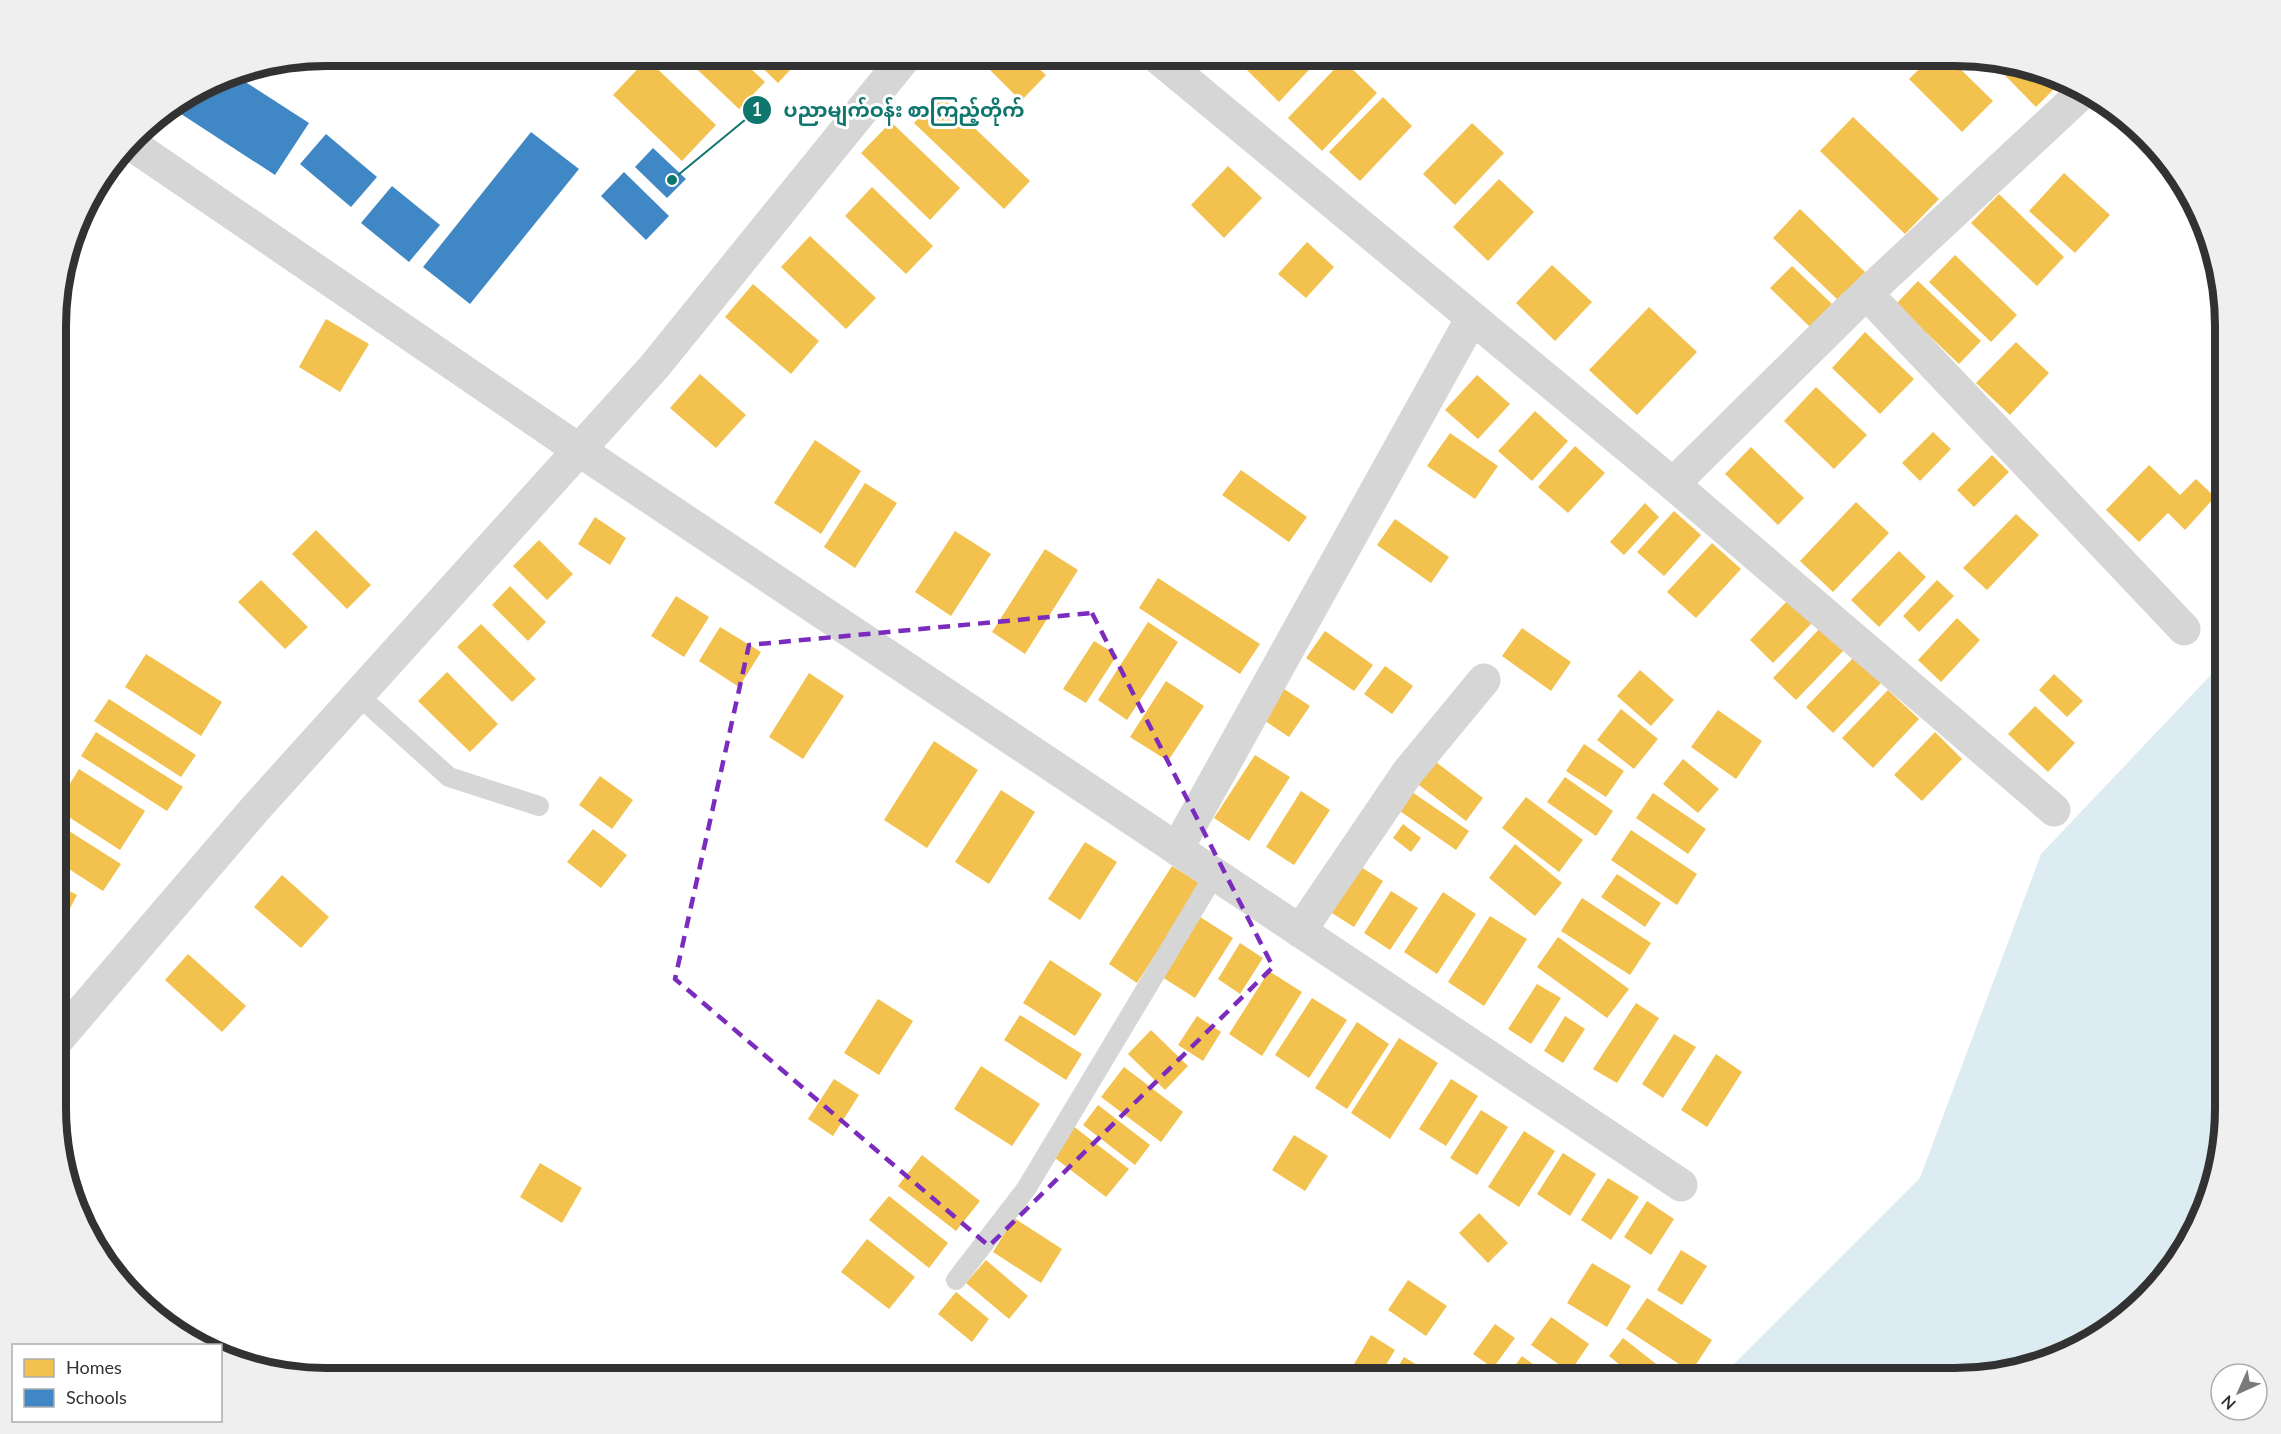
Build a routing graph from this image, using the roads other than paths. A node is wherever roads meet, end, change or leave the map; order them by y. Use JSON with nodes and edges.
{"nodes":[{"id":1,"x":898,"y":66,"type":"edge"},
{"id":2,"x":1168,"y":66,"type":"edge"},
{"id":3,"x":2078,"y":97,"type":"edge"},
{"id":4,"x":137,"y":148,"type":"edge"},
{"id":5,"x":1866,"y":294,"type":"junction"},
{"id":6,"x":1472,"y":318,"type":"junction"},
{"id":7,"x":579,"y":450,"type":"junction"},
{"id":8,"x":1673,"y":484,"type":"junction"},
{"id":9,"x":2184,"y":629,"type":"dead end"},
{"id":10,"x":1484,"y":680,"type":"dead end"},
{"id":11,"x":358,"y":695,"type":"junction"},
{"id":12,"x":539,"y":806,"type":"dead end"},
{"id":13,"x":2054,"y":810,"type":"dead end"},
{"id":14,"x":1177,"y":849,"type":"junction"},
{"id":15,"x":1215,"y":874,"type":"junction"},
{"id":16,"x":1300,"y":931,"type":"junction"},
{"id":17,"x":66,"y":1030,"type":"edge"},
{"id":18,"x":1681,"y":1185,"type":"dead end"},
{"id":19,"x":956,"y":1280,"type":"dead end"}],
"edges":[{"from":1,"to":7,"type":"street"},
{"from":2,"to":6,"type":"street"},
{"from":3,"to":5,"type":"street"},
{"from":4,"to":7,"type":"street"},
{"from":5,"to":8,"type":"street"},
{"from":5,"to":9,"type":"street"},
{"from":6,"to":8,"type":"street"},
{"from":6,"to":14,"type":"street"},
{"from":7,"to":11,"type":"street"},
{"from":7,"to":14,"type":"street"},
{"from":8,"to":13,"type":"street"},
{"from":10,"to":16,"type":"street"},
{"from":11,"to":12,"type":"lane"},
{"from":11,"to":17,"type":"street"},
{"from":14,"to":15,"type":"street"},
{"from":15,"to":16,"type":"street"},
{"from":15,"to":19,"type":"lane"},
{"from":16,"to":18,"type":"street"}]}
